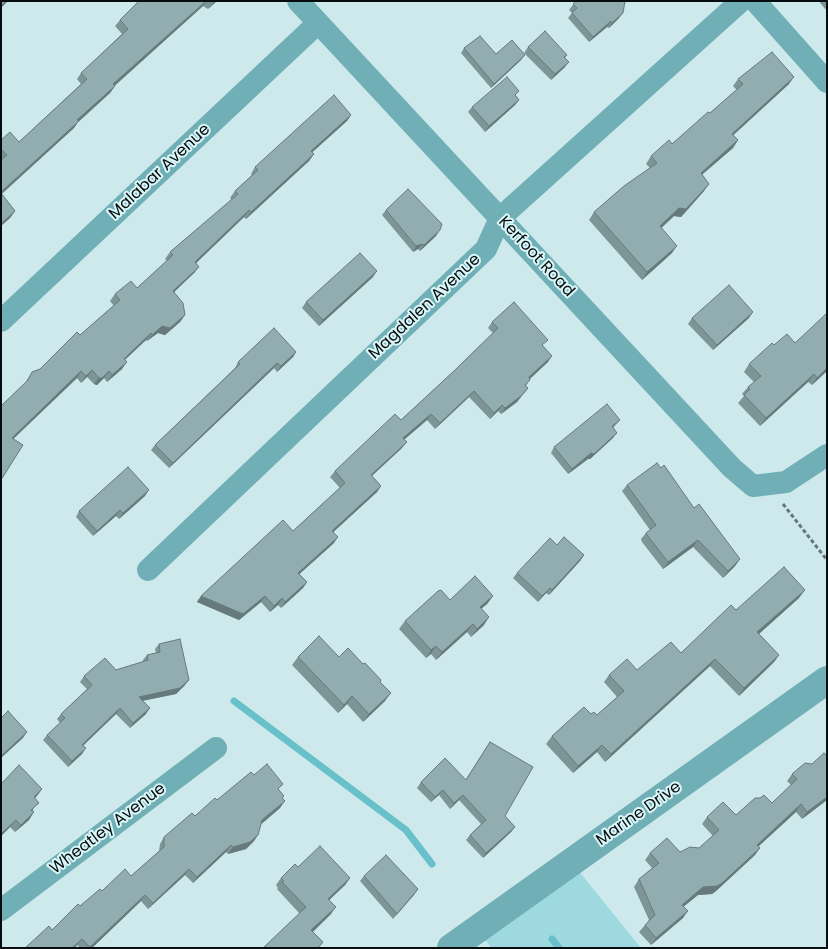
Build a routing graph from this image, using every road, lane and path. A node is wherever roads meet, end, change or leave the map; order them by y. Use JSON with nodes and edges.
{"nodes":[{"id":1,"x":298,"y":1,"type":"edge"},
{"id":2,"x":741,"y":1,"type":"edge"},
{"id":3,"x":755,"y":1,"type":"edge"},
{"id":4,"x":318,"y":23,"type":"junction"},
{"id":5,"x":827,"y":82,"type":"edge"},
{"id":6,"x":500,"y":218,"type":"junction"},
{"id":7,"x":1,"y":321,"type":"edge"},
{"id":8,"x":827,"y":455,"type":"edge"},
{"id":9,"x":784,"y":493,"type":"junction"},
{"id":10,"x":827,"y":560,"type":"edge"},
{"id":11,"x":148,"y":570,"type":"dead end"},
{"id":12,"x":827,"y":680,"type":"edge"},
{"id":13,"x":216,"y":748,"type":"dead end"},
{"id":14,"x":1,"y":910,"type":"edge"},
{"id":15,"x":451,"y":948,"type":"edge"}],
"edges":[{"from":1,"to":4,"type":"street","name":"Kerfoot Road"},
{"from":2,"to":6,"type":"street","name":"Magdalen Avenue"},
{"from":3,"to":5,"type":"street"},
{"from":4,"to":6,"type":"street","name":"Kerfoot Road"},
{"from":4,"to":7,"type":"street","name":"Malabar Avenue"},
{"from":6,"to":9,"type":"street","name":"Kerfoot Road"},
{"from":6,"to":11,"type":"street","name":"Magdalen Avenue"},
{"from":8,"to":9,"type":"street"},
{"from":9,"to":10,"type":"path"},
{"from":12,"to":15,"type":"street","name":"Marine Drive"},
{"from":13,"to":14,"type":"street","name":"Wheatley Avenue"}]}
